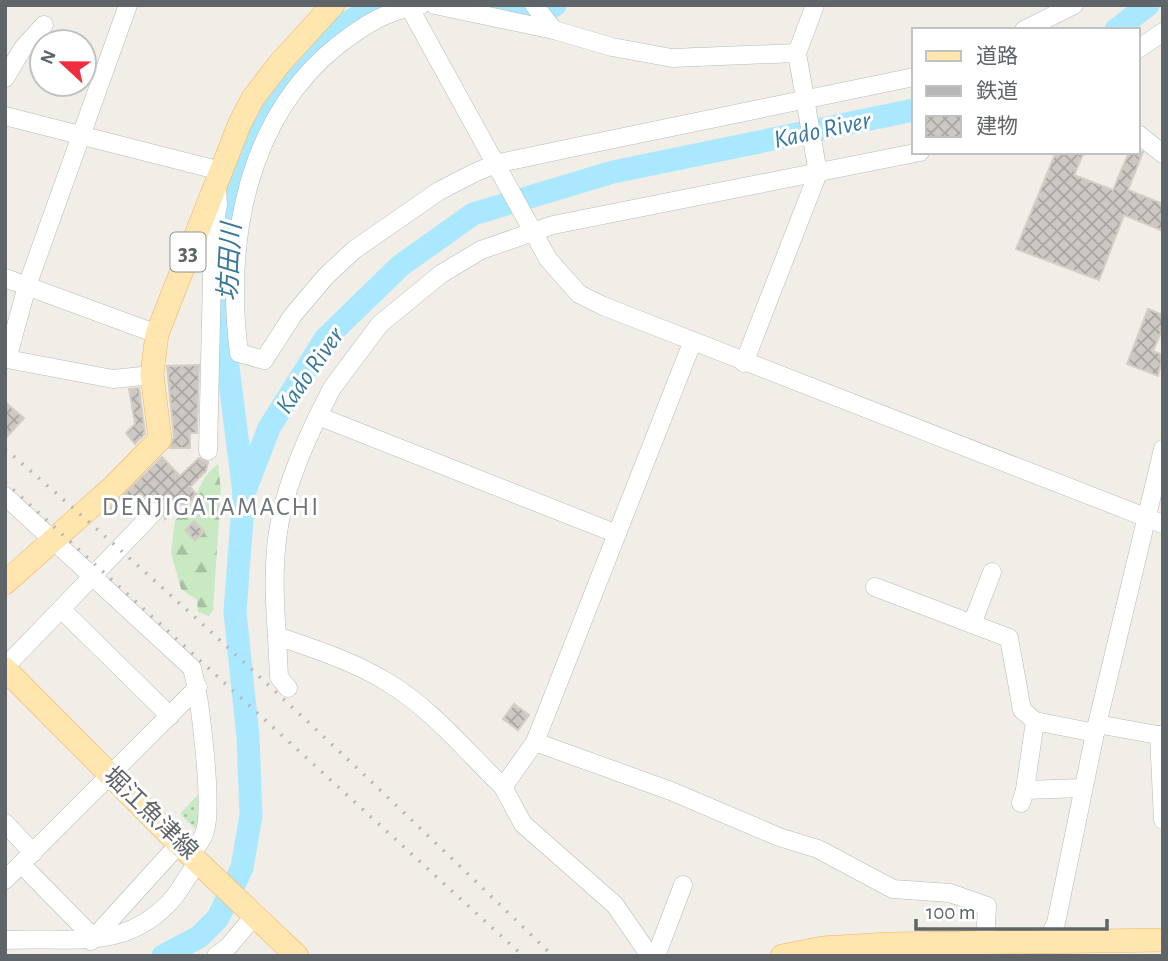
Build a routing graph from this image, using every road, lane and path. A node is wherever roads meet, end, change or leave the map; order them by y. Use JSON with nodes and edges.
{"nodes":[{"id":1,"x":128,"y":5,"type":"edge"},
{"id":2,"x":332,"y":5,"type":"edge"},
{"id":3,"x":435,"y":5,"type":"edge"},
{"id":4,"x":534,"y":5,"type":"edge"},
{"id":5,"x":815,"y":5,"type":"edge"},
{"id":6,"x":1074,"y":5,"type":"edge"},
{"id":7,"x":413,"y":6,"type":"edge"},
{"id":8,"x":44,"y":25,"type":"dead end"},
{"id":9,"x":1028,"y":28,"type":"edge"},
{"id":10,"x":554,"y":30,"type":"junction"},
{"id":11,"x":1163,"y":32,"type":"edge"},
{"id":12,"x":1140,"y":48,"type":"edge"},
{"id":13,"x":797,"y":53,"type":"junction"},
{"id":14,"x":912,"y":77,"type":"edge"},
{"id":15,"x":5,"y":78,"type":"edge"},
{"id":16,"x":805,"y":100,"type":"junction"},
{"id":17,"x":5,"y":116,"type":"edge"},
{"id":18,"x":81,"y":133,"type":"junction"},
{"id":19,"x":1140,"y":136,"type":"edge"},
{"id":20,"x":912,"y":153,"type":"edge"},
{"id":21,"x":1163,"y":154,"type":"edge"},
{"id":22,"x":496,"y":166,"type":"junction"},
{"id":23,"x":818,"y":169,"type":"junction"},
{"id":24,"x":219,"y":176,"type":"junction"},
{"id":25,"x":531,"y":229,"type":"junction"},
{"id":26,"x":5,"y":278,"type":"edge"},
{"id":27,"x":27,"y":286,"type":"junction"},
{"id":28,"x":157,"y":334,"type":"junction"},
{"id":29,"x":692,"y":343,"type":"junction"},
{"id":30,"x":744,"y":363,"type":"junction"},
{"id":31,"x":152,"y":375,"type":"junction"},
{"id":32,"x":318,"y":416,"type":"junction"},
{"id":33,"x":1163,"y":449,"type":"edge"},
{"id":34,"x":208,"y":452,"type":"dead end"},
{"id":35,"x":1159,"y":480,"type":"edge"},
{"id":36,"x":5,"y":496,"type":"edge"},
{"id":37,"x":154,"y":512,"type":"dead end"},
{"id":38,"x":1154,"y":521,"type":"edge"},
{"id":39,"x":617,"y":534,"type":"junction"},
{"id":40,"x":53,"y":539,"type":"junction"},
{"id":41,"x":992,"y":572,"type":"dead end"},
{"id":42,"x":92,"y":575,"type":"junction"},
{"id":43,"x":5,"y":583,"type":"edge"},
{"id":44,"x":875,"y":587,"type":"dead end"},
{"id":45,"x":61,"y":609,"type":"junction"},
{"id":46,"x":972,"y":624,"type":"junction"},
{"id":47,"x":277,"y":636,"type":"junction"},
{"id":48,"x":5,"y":668,"type":"edge"},
{"id":49,"x":198,"y":687,"type":"junction"},
{"id":50,"x":288,"y":688,"type":"dead end"},
{"id":51,"x":170,"y":716,"type":"junction"},
{"id":52,"x":1035,"y":721,"type":"junction"},
{"id":53,"x":1096,"y":728,"type":"junction"},
{"id":54,"x":1161,"y":736,"type":"edge"},
{"id":55,"x":534,"y":742,"type":"junction"},
{"id":56,"x":111,"y":774,"type":"junction"},
{"id":57,"x":503,"y":787,"type":"junction"},
{"id":58,"x":1083,"y":788,"type":"junction"},
{"id":59,"x":1163,"y":820,"type":"edge"},
{"id":60,"x":5,"y":823,"type":"edge"},
{"id":61,"x":193,"y":855,"type":"junction"},
{"id":62,"x":27,"y":858,"type":"junction"},
{"id":63,"x":5,"y":880,"type":"edge"},
{"id":64,"x":683,"y":885,"type":"dead end"},
{"id":65,"x":249,"y":909,"type":"junction"},
{"id":66,"x":5,"y":940,"type":"edge"},
{"id":67,"x":1163,"y":940,"type":"edge"},
{"id":68,"x":91,"y":941,"type":"junction"},
{"id":69,"x":985,"y":942,"type":"junction"},
{"id":70,"x":1053,"y":947,"type":"edge"},
{"id":71,"x":216,"y":956,"type":"edge"},
{"id":72,"x":297,"y":956,"type":"edge"},
{"id":73,"x":650,"y":956,"type":"edge"},
{"id":74,"x":656,"y":956,"type":"edge"},
{"id":75,"x":782,"y":956,"type":"edge"}],
"edges":[{"from":1,"to":18,"type":"street"},
{"from":2,"to":24,"type":"main road","number":"33"},
{"from":3,"to":10,"type":"street"},
{"from":4,"to":10,"type":"street"},
{"from":5,"to":13,"type":"street"},
{"from":6,"to":9,"type":"street"},
{"from":7,"to":22,"type":"street"},
{"from":7,"to":22,"type":"street"},
{"from":8,"to":15,"type":"street"},
{"from":10,"to":13,"type":"street"},
{"from":11,"to":12,"type":"street"},
{"from":13,"to":16,"type":"street"},
{"from":14,"to":16,"type":"street"},
{"from":16,"to":22,"type":"street"},
{"from":16,"to":23,"type":"street"},
{"from":17,"to":18,"type":"street"},
{"from":18,"to":24,"type":"street"},
{"from":18,"to":27,"type":"street"},
{"from":19,"to":21,"type":"street"},
{"from":20,"to":23,"type":"street"},
{"from":22,"to":25,"type":"street"},
{"from":23,"to":25,"type":"street"},
{"from":23,"to":30,"type":"street"},
{"from":24,"to":28,"type":"main road","number":"33"},
{"from":24,"to":34,"type":"street"},
{"from":25,"to":29,"type":"street"},
{"from":25,"to":32,"type":"street"},
{"from":26,"to":27,"type":"street"},
{"from":27,"to":28,"type":"street"},
{"from":27,"to":31,"type":"street"},
{"from":28,"to":31,"type":"main road","number":"33"},
{"from":29,"to":30,"type":"street"},
{"from":29,"to":39,"type":"street"},
{"from":30,"to":38,"type":"street"},
{"from":31,"to":40,"type":"main road","number":"33"},
{"from":32,"to":39,"type":"street"},
{"from":32,"to":47,"type":"street"},
{"from":33,"to":35,"type":"street"},
{"from":35,"to":38,"type":"street"},
{"from":36,"to":40,"type":"street"},
{"from":37,"to":42,"type":"street"},
{"from":38,"to":53,"type":"street"},
{"from":39,"to":55,"type":"street"},
{"from":40,"to":42,"type":"street"},
{"from":40,"to":43,"type":"main road","number":"33"},
{"from":41,"to":46,"type":"street"},
{"from":42,"to":45,"type":"street"},
{"from":42,"to":49,"type":"street"},
{"from":44,"to":46,"type":"street"},
{"from":45,"to":48,"type":"street"},
{"from":45,"to":51,"type":"street"},
{"from":46,"to":52,"type":"street"},
{"from":47,"to":50,"type":"street"},
{"from":47,"to":57,"type":"street"},
{"from":48,"to":56,"type":"main road","name":"堀江魚津線"},
{"from":49,"to":51,"type":"street"},
{"from":49,"to":61,"type":"street"},
{"from":51,"to":56,"type":"street"},
{"from":52,"to":53,"type":"street"},
{"from":52,"to":58,"type":"street"},
{"from":53,"to":54,"type":"street"},
{"from":53,"to":58,"type":"street"},
{"from":54,"to":59,"type":"street"},
{"from":55,"to":57,"type":"street"},
{"from":55,"to":69,"type":"street"},
{"from":56,"to":61,"type":"main road","name":"堀江魚津線"},
{"from":56,"to":62,"type":"street"},
{"from":57,"to":73,"type":"street"},
{"from":58,"to":70,"type":"street"},
{"from":60,"to":62,"type":"street"},
{"from":61,"to":65,"type":"main road","name":"堀江魚津線"},
{"from":61,"to":68,"type":"street"},
{"from":61,"to":68,"type":"street"},
{"from":62,"to":63,"type":"street"},
{"from":62,"to":68,"type":"street"},
{"from":64,"to":74,"type":"street"},
{"from":65,"to":71,"type":"street"},
{"from":65,"to":72,"type":"main road","name":"堀江魚津線"},
{"from":66,"to":68,"type":"street"},
{"from":67,"to":70,"type":"main road"},
{"from":69,"to":70,"type":"main road"},
{"from":69,"to":75,"type":"main road"}]}
